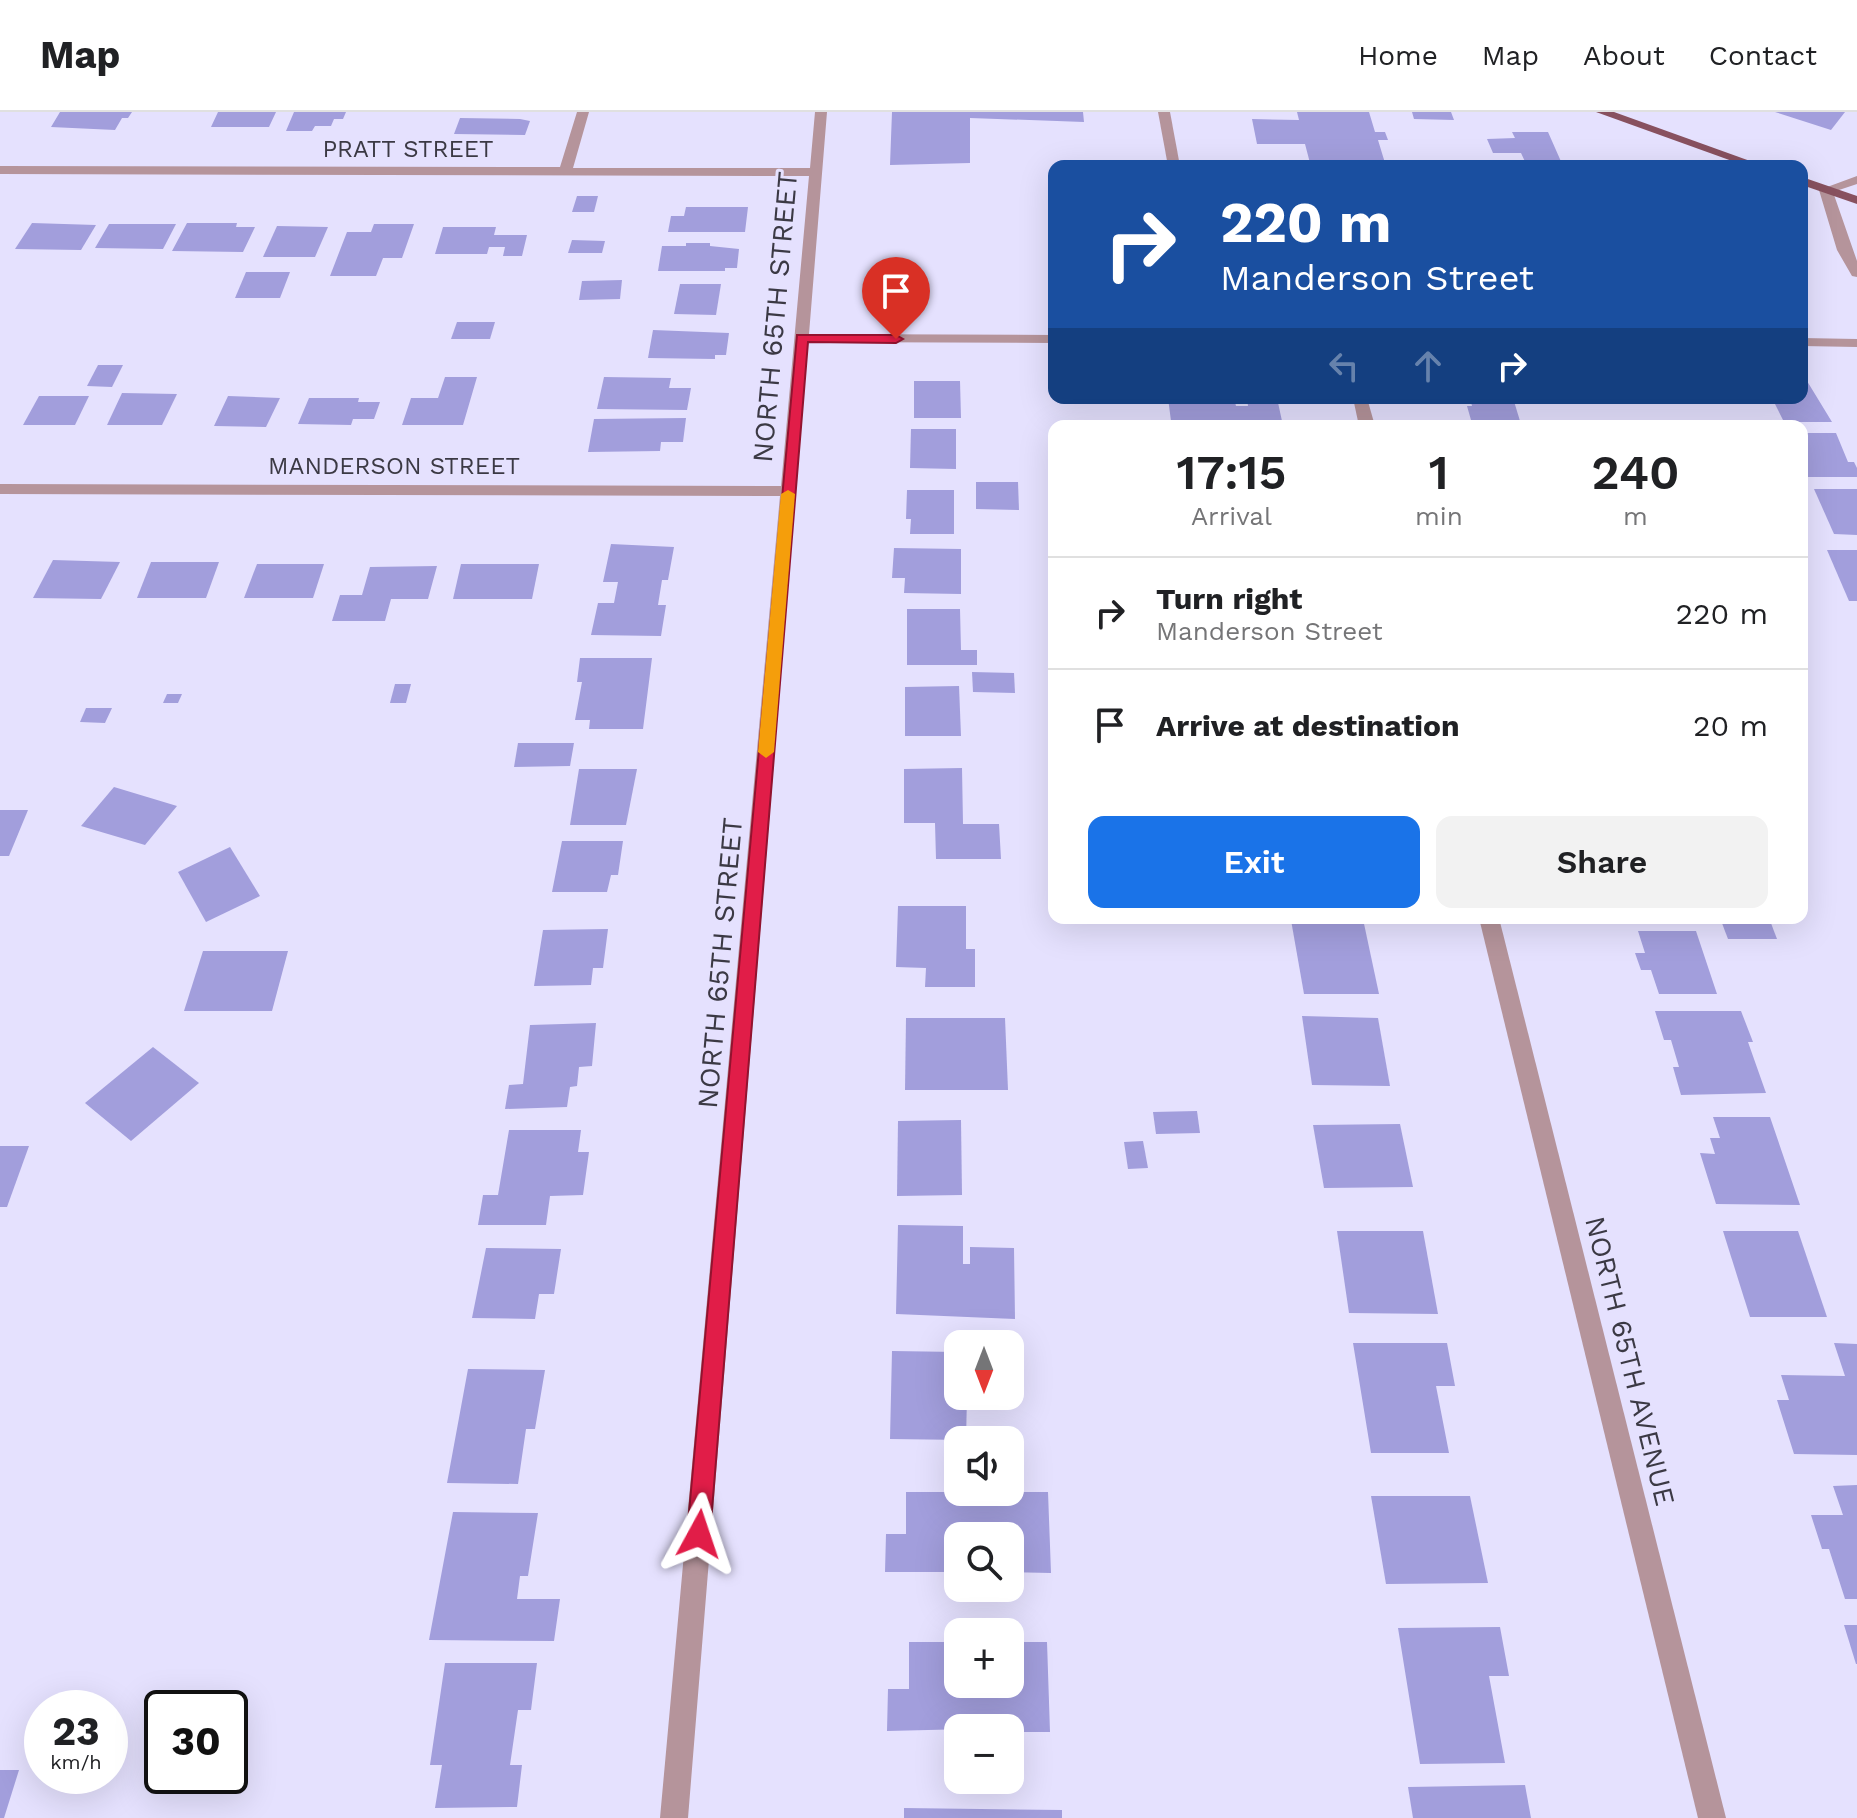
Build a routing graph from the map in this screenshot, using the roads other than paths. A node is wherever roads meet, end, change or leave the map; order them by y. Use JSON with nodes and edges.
{"nodes":[{"id":1,"x":583,"y":112,"type":"edge"},
{"id":2,"x":821,"y":112,"type":"edge"},
{"id":3,"x":1164,"y":112,"type":"edge"},
{"id":4,"x":1602,"y":112,"type":"edge"},
{"id":5,"x":1173,"y":160,"type":"edge"},
{"id":6,"x":1741,"y":160,"type":"edge"},
{"id":7,"x":0,"y":170,"type":"edge"},
{"id":8,"x":565,"y":172,"type":"junction"},
{"id":9,"x":815,"y":172,"type":"junction"},
{"id":10,"x":1857,"y":180,"type":"edge"},
{"id":11,"x":1808,"y":183,"type":"edge"},
{"id":12,"x":1826,"y":190,"type":"junction"},
{"id":13,"x":1857,"y":200,"type":"edge"},
{"id":14,"x":1857,"y":273,"type":"edge"},
{"id":15,"x":801,"y":338,"type":"junction"},
{"id":16,"x":1048,"y":339,"type":"edge"},
{"id":17,"x":1808,"y":342,"type":"edge"},
{"id":18,"x":1857,"y":343,"type":"edge"},
{"id":19,"x":0,"y":489,"type":"edge"},
{"id":20,"x":788,"y":491,"type":"junction"},
{"id":21,"x":1490,"y":924,"type":"edge"},
{"id":22,"x":674,"y":1818,"type":"edge"},
{"id":23,"x":1712,"y":1818,"type":"edge"}],
"edges":[{"from":1,"to":8,"type":"street"},
{"from":2,"to":9,"type":"street","name":"NORTH 65TH STREET"},
{"from":3,"to":5,"type":"street"},
{"from":4,"to":6,"type":"main road"},
{"from":7,"to":8,"type":"street","name":"PRATT STREET"},
{"from":8,"to":9,"type":"street","name":"PRATT STREET"},
{"from":9,"to":15,"type":"street","name":"NORTH 65TH STREET"},
{"from":10,"to":12,"type":"street"},
{"from":11,"to":12,"type":"main road"},
{"from":12,"to":13,"type":"main road"},
{"from":12,"to":14,"type":"street"},
{"from":15,"to":16,"type":"street"},
{"from":15,"to":20,"type":"street","name":"NORTH 65TH STREET"},
{"from":17,"to":18,"type":"street"},
{"from":19,"to":20,"type":"street","name":"MANDERSON STREET"},
{"from":20,"to":22,"type":"street","name":"NORTH 65TH STREET"},
{"from":21,"to":23,"type":"street","name":"NORTH 65TH AVENUE"}]}
